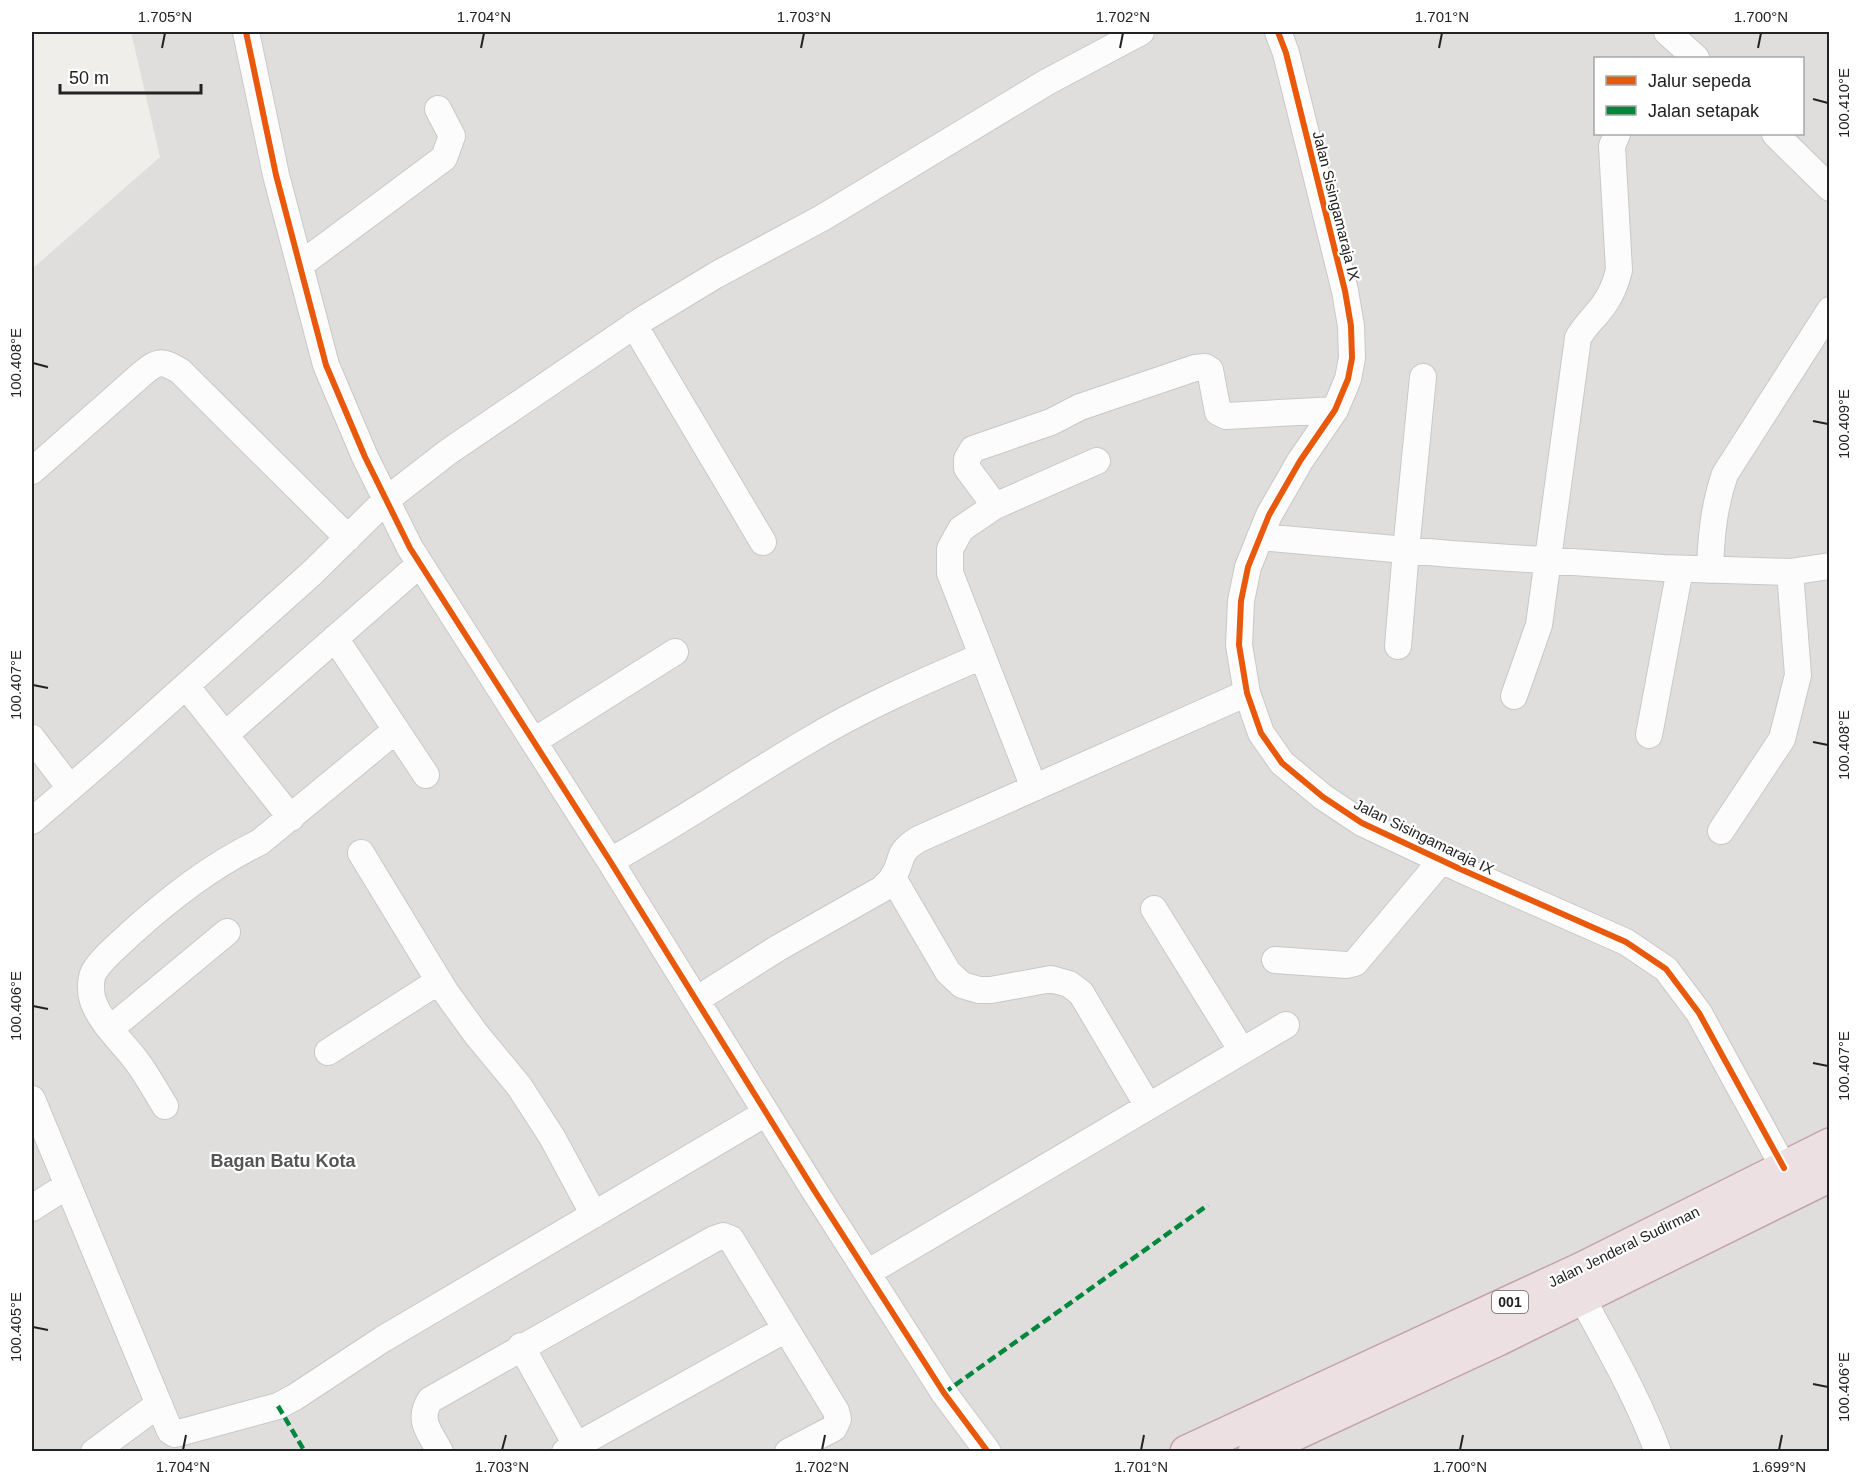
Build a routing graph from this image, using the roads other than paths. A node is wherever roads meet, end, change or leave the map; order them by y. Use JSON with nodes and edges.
{"nodes":[{"id":1,"x":246,"y":32,"type":"edge"},
{"id":2,"x":1141,"y":32,"type":"edge"},
{"id":3,"x":1278,"y":32,"type":"edge"},
{"id":4,"x":1667,"y":32,"type":"edge"},
{"id":5,"x":1695,"y":57,"type":"edge"},
{"id":6,"x":438,"y":109,"type":"dead end"},
{"id":7,"x":1617,"y":135,"type":"edge"},
{"id":8,"x":1776,"y":135,"type":"edge"},
{"id":9,"x":1830,"y":188,"type":"edge"},
{"id":10,"x":300,"y":265,"type":"junction"},
{"id":11,"x":1830,"y":310,"type":"edge"},
{"id":12,"x":634,"y":325,"type":"junction"},
{"id":13,"x":1423,"y":377,"type":"dead end"},
{"id":14,"x":1335,"y":410,"type":"junction"},
{"id":15,"x":1097,"y":461,"type":"dead end"},
{"id":16,"x":32,"y":471,"type":"edge"},
{"id":17,"x":386,"y":500,"type":"junction"},
{"id":18,"x":995,"y":506,"type":"junction"},
{"id":19,"x":1260,"y":537,"type":"junction"},
{"id":20,"x":348,"y":538,"type":"junction"},
{"id":21,"x":763,"y":542,"type":"dead end"},
{"id":22,"x":1406,"y":550,"type":"junction"},
{"id":23,"x":1546,"y":561,"type":"junction"},
{"id":24,"x":420,"y":564,"type":"junction"},
{"id":25,"x":1830,"y":566,"type":"edge"},
{"id":26,"x":1680,"y":569,"type":"junction"},
{"id":27,"x":1710,"y":570,"type":"junction"},
{"id":28,"x":1790,"y":572,"type":"junction"},
{"id":29,"x":335,"y":638,"type":"junction"},
{"id":30,"x":1398,"y":646,"type":"dead end"},
{"id":31,"x":675,"y":652,"type":"dead end"},
{"id":32,"x":982,"y":656,"type":"junction"},
{"id":33,"x":186,"y":686,"type":"junction"},
{"id":34,"x":1247,"y":693,"type":"junction"},
{"id":35,"x":1514,"y":696,"type":"dead end"},
{"id":36,"x":396,"y":730,"type":"junction"},
{"id":37,"x":225,"y":735,"type":"junction"},
{"id":38,"x":1649,"y":735,"type":"dead end"},
{"id":39,"x":32,"y":738,"type":"edge"},
{"id":40,"x":534,"y":741,"type":"junction"},
{"id":41,"x":426,"y":775,"type":"dead end"},
{"id":42,"x":70,"y":788,"type":"junction"},
{"id":43,"x":1034,"y":788,"type":"junction"},
{"id":44,"x":291,"y":818,"type":"junction"},
{"id":45,"x":32,"y":821,"type":"edge"},
{"id":46,"x":1721,"y":831,"type":"dead end"},
{"id":47,"x":361,"y":853,"type":"dead end"},
{"id":48,"x":610,"y":861,"type":"junction"},
{"id":49,"x":1441,"y":861,"type":"junction"},
{"id":50,"x":893,"y":878,"type":"junction"},
{"id":51,"x":1154,"y":909,"type":"dead end"},
{"id":52,"x":227,"y":932,"type":"dead end"},
{"id":53,"x":1275,"y":960,"type":"dead end"},
{"id":54,"x":439,"y":981,"type":"junction"},
{"id":55,"x":696,"y":1000,"type":"junction"},
{"id":56,"x":1286,"y":1024,"type":"dead end"},
{"id":57,"x":110,"y":1029,"type":"junction"},
{"id":58,"x":1242,"y":1051,"type":"junction"},
{"id":59,"x":328,"y":1052,"type":"dead end"},
{"id":60,"x":32,"y":1099,"type":"edge"},
{"id":61,"x":165,"y":1106,"type":"dead end"},
{"id":62,"x":1148,"y":1106,"type":"junction"},
{"id":63,"x":766,"y":1113,"type":"junction"},
{"id":64,"x":1830,"y":1145,"type":"edge"},
{"id":65,"x":1784,"y":1168,"type":"junction"},
{"id":66,"x":1830,"y":1175,"type":"edge"},
{"id":67,"x":68,"y":1185,"type":"junction"},
{"id":68,"x":32,"y":1208,"type":"edge"},
{"id":69,"x":594,"y":1215,"type":"junction"},
{"id":70,"x":867,"y":1272,"type":"junction"},
{"id":71,"x":1582,"y":1298,"type":"junction"},
{"id":72,"x":786,"y":1329,"type":"junction"},
{"id":73,"x":521,"y":1346,"type":"junction"},
{"id":74,"x":159,"y":1404,"type":"junction"},
{"id":75,"x":1290,"y":1444,"type":"edge"},
{"id":76,"x":573,"y":1450,"type":"edge"},
{"id":77,"x":94,"y":1452,"type":"edge"},
{"id":78,"x":440,"y":1452,"type":"edge"},
{"id":79,"x":788,"y":1452,"type":"edge"},
{"id":80,"x":988,"y":1452,"type":"edge"},
{"id":81,"x":1187,"y":1452,"type":"edge"},
{"id":82,"x":1254,"y":1452,"type":"edge"},
{"id":83,"x":1658,"y":1452,"type":"edge"}],
"edges":[{"from":1,"to":10,"type":"street"},
{"from":2,"to":12,"type":"street"},
{"from":3,"to":14,"type":"street","name":"Jalan Sisingamaraja IX"},
{"from":4,"to":5,"type":"street"},
{"from":6,"to":10,"type":"street"},
{"from":7,"to":23,"type":"street"},
{"from":8,"to":9,"type":"street"},
{"from":10,"to":17,"type":"street"},
{"from":11,"to":27,"type":"street"},
{"from":12,"to":17,"type":"street"},
{"from":12,"to":21,"type":"street"},
{"from":13,"to":22,"type":"street"},
{"from":14,"to":18,"type":"street"},
{"from":14,"to":19,"type":"street","name":"Jalan Sisingamaraja IX"},
{"from":15,"to":18,"type":"street"},
{"from":16,"to":20,"type":"street"},
{"from":17,"to":20,"type":"street"},
{"from":17,"to":24,"type":"street"},
{"from":18,"to":32,"type":"street"},
{"from":19,"to":22,"type":"street"},
{"from":19,"to":34,"type":"street","name":"Jalan Sisingamaraja IX"},
{"from":20,"to":33,"type":"street"},
{"from":22,"to":23,"type":"street"},
{"from":22,"to":30,"type":"street"},
{"from":23,"to":26,"type":"street"},
{"from":23,"to":35,"type":"street"},
{"from":24,"to":29,"type":"street"},
{"from":24,"to":40,"type":"street"},
{"from":25,"to":28,"type":"street"},
{"from":26,"to":27,"type":"street"},
{"from":26,"to":38,"type":"street"},
{"from":27,"to":28,"type":"street"},
{"from":28,"to":46,"type":"street"},
{"from":29,"to":36,"type":"street"},
{"from":29,"to":37,"type":"street"},
{"from":31,"to":40,"type":"street"},
{"from":32,"to":43,"type":"street"},
{"from":32,"to":48,"type":"street"},
{"from":33,"to":37,"type":"street"},
{"from":33,"to":42,"type":"street"},
{"from":34,"to":43,"type":"street"},
{"from":34,"to":49,"type":"street","name":"Jalan Sisingamaraja IX"},
{"from":36,"to":41,"type":"street"},
{"from":36,"to":44,"type":"street"},
{"from":37,"to":44,"type":"street"},
{"from":39,"to":42,"type":"street"},
{"from":40,"to":48,"type":"street"},
{"from":42,"to":45,"type":"street"},
{"from":43,"to":50,"type":"street"},
{"from":44,"to":57,"type":"street"},
{"from":47,"to":54,"type":"street"},
{"from":48,"to":55,"type":"street"},
{"from":49,"to":53,"type":"street"},
{"from":49,"to":65,"type":"street","name":"Jalan Sisingamaraja IX"},
{"from":50,"to":55,"type":"street"},
{"from":50,"to":62,"type":"street"},
{"from":51,"to":58,"type":"street"},
{"from":52,"to":57,"type":"street"},
{"from":54,"to":59,"type":"street"},
{"from":54,"to":69,"type":"street"},
{"from":55,"to":63,"type":"street"},
{"from":56,"to":58,"type":"street"},
{"from":57,"to":61,"type":"street"},
{"from":58,"to":62,"type":"street"},
{"from":60,"to":67,"type":"street"},
{"from":62,"to":70,"type":"street"},
{"from":63,"to":69,"type":"street"},
{"from":63,"to":70,"type":"street"},
{"from":64,"to":65,"type":"highway","name":"Jalan Jenderal Sudirman","number":"001"},
{"from":65,"to":81,"type":"highway","name":"Jalan Jenderal Sudirman","number":"001"},
{"from":66,"to":71,"type":"highway","name":"Jalan Jenderal Sudirman","number":"001"},
{"from":67,"to":68,"type":"street"},
{"from":67,"to":74,"type":"street"},
{"from":69,"to":74,"type":"street"},
{"from":70,"to":80,"type":"street"},
{"from":71,"to":75,"type":"highway","name":"Jalan Jenderal Sudirman","number":"001"},
{"from":71,"to":83,"type":"street"},
{"from":72,"to":73,"type":"street"},
{"from":72,"to":76,"type":"street"},
{"from":72,"to":79,"type":"street"},
{"from":73,"to":76,"type":"street"},
{"from":73,"to":78,"type":"street"},
{"from":74,"to":77,"type":"street"},
{"from":75,"to":82,"type":"highway","name":"Jalan Jenderal Sudirman","number":"001"}]}
